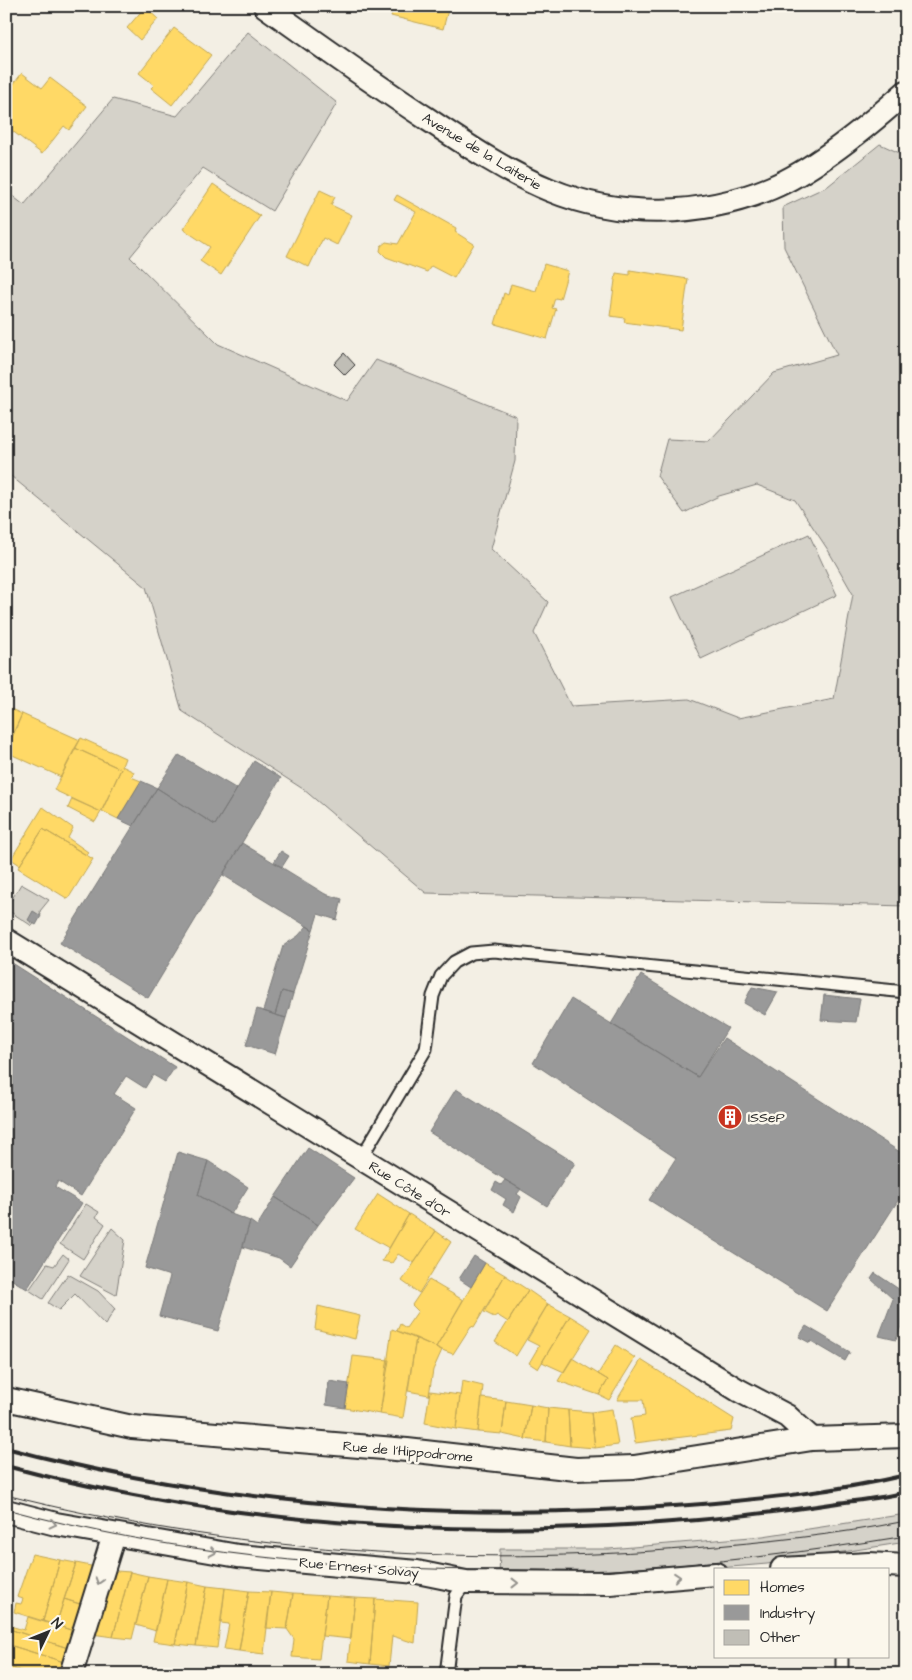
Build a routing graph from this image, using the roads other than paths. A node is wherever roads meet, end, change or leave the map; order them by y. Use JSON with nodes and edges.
{"nodes":[{"id":1,"x":265,"y":6,"type":"edge"},
{"id":2,"x":906,"y":92,"type":"edge"},
{"id":3,"x":6,"y":940,"type":"edge"},
{"id":4,"x":906,"y":992,"type":"edge"},
{"id":5,"x":361,"y":1158,"type":"junction"},
{"id":6,"x":6,"y":1399,"type":"edge"},
{"id":7,"x":906,"y":1436,"type":"edge"},
{"id":8,"x":812,"y":1439,"type":"junction"},
{"id":9,"x":6,"y":1511,"type":"edge"},
{"id":10,"x":114,"y":1535,"type":"junction"},
{"id":11,"x":906,"y":1566,"type":"edge"},
{"id":12,"x":840,"y":1567,"type":"edge"},
{"id":13,"x":811,"y":1568,"type":"edge"},
{"id":14,"x":714,"y":1574,"type":"edge"},
{"id":15,"x":466,"y":1582,"type":"junction"},
{"id":16,"x":842,"y":1658,"type":"edge"},
{"id":17,"x":71,"y":1674,"type":"edge"},
{"id":18,"x":446,"y":1674,"type":"edge"},
{"id":19,"x":842,"y":1674,"type":"edge"}],
"edges":[{"from":1,"to":2,"type":"street","name":"Avenue de la Laiterie"},
{"from":3,"to":5,"type":"street","name":"Rue Côte d'Or"},
{"from":4,"to":5,"type":"lane"},
{"from":5,"to":8,"type":"street","name":"Rue Côte d'Or"},
{"from":6,"to":8,"type":"street","name":"Rue de l'Hippodrome"},
{"from":7,"to":8,"type":"street","name":"Rue de l'Hippodrome"},
{"from":9,"to":10,"type":"street","name":"Rue Ernest Solvay","one_way":true},
{"from":10,"to":15,"type":"street","name":"Rue Ernest Solvay","one_way":true},
{"from":10,"to":17,"type":"street","one_way":true},
{"from":11,"to":12,"type":"street"},
{"from":12,"to":13,"type":"street"},
{"from":15,"to":14,"type":"street","name":"Rue Ernest Solvay","one_way":true},
{"from":15,"to":18,"type":"lane"},
{"from":16,"to":19,"type":"lane"}]}
